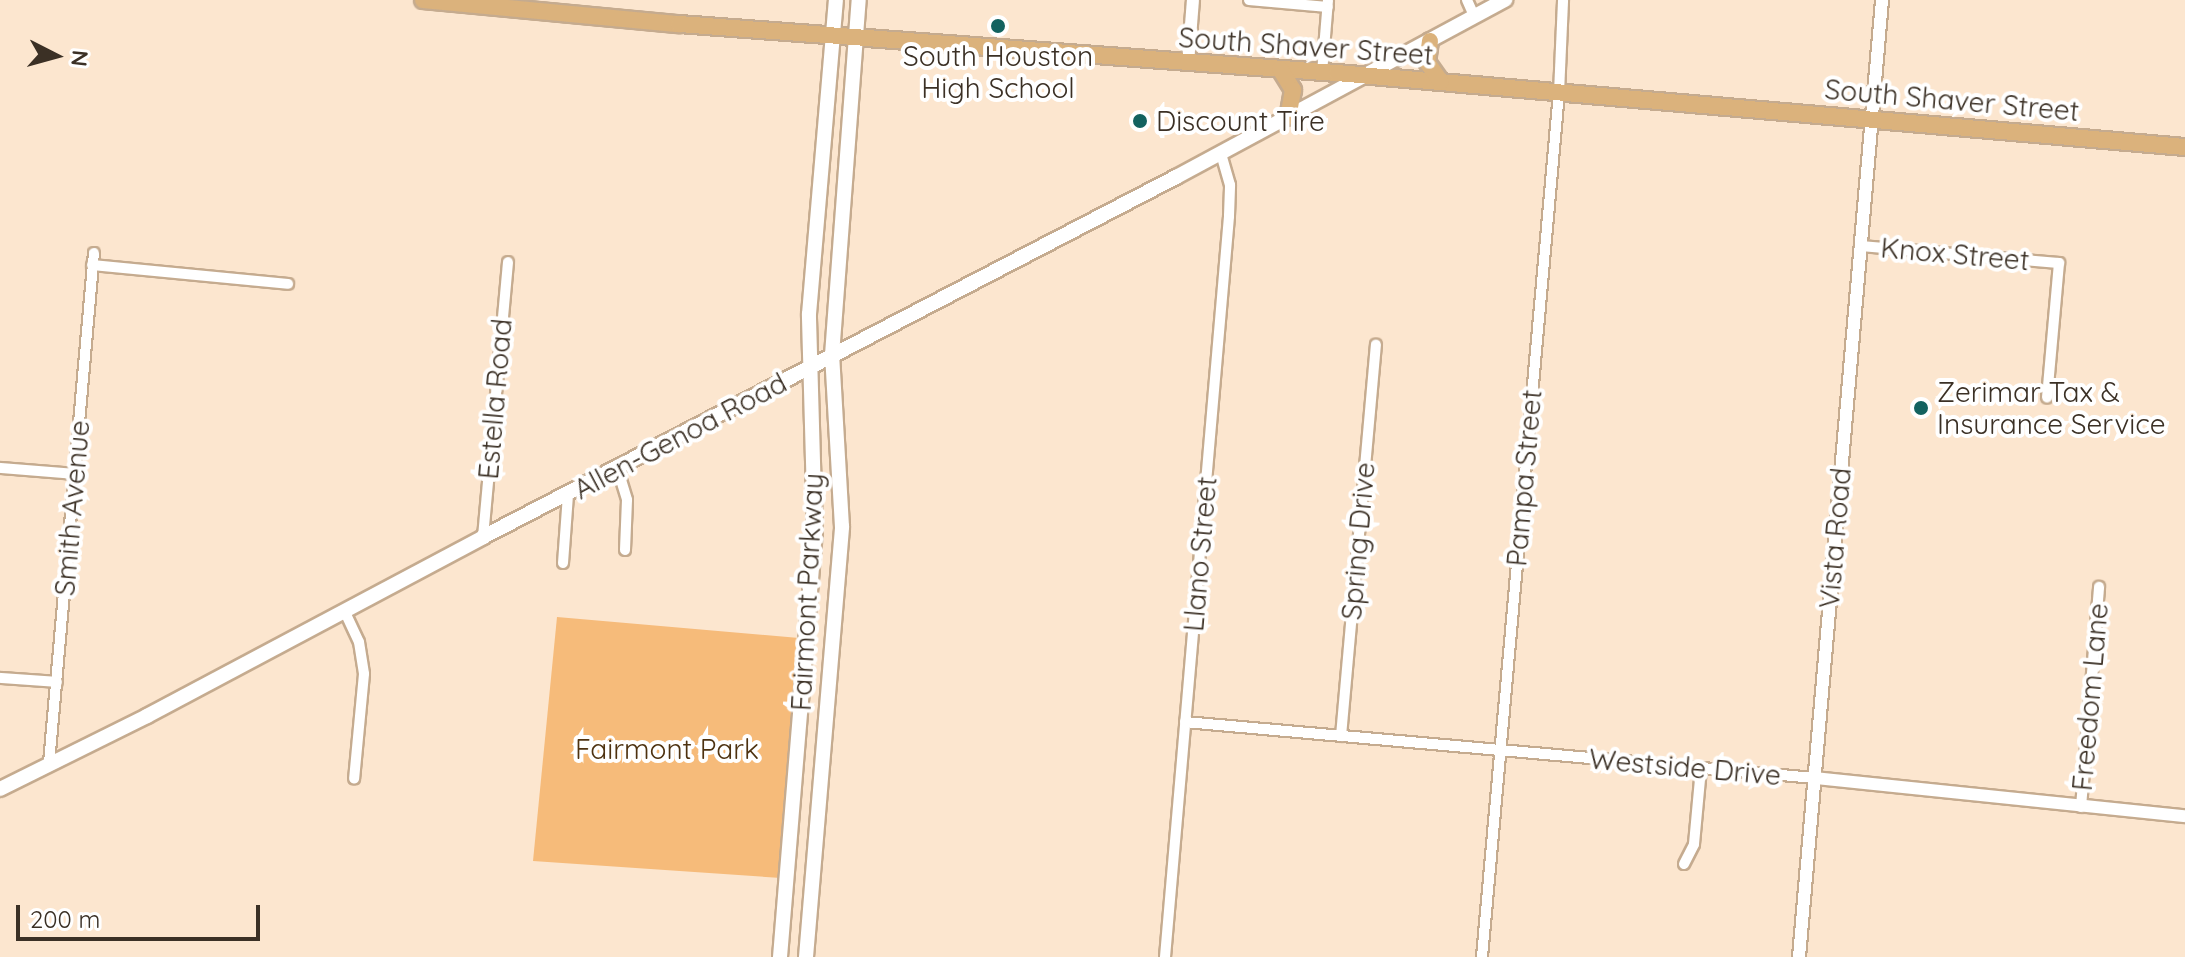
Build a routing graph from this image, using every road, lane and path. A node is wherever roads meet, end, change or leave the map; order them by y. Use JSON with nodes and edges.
{"nodes":[{"id":1,"x":423,"y":0,"type":"edge"},
{"id":2,"x":836,"y":0,"type":"edge"},
{"id":3,"x":859,"y":0,"type":"edge"},
{"id":4,"x":1193,"y":0,"type":"edge"},
{"id":5,"x":1249,"y":0,"type":"edge"},
{"id":6,"x":1467,"y":0,"type":"edge"},
{"id":7,"x":1505,"y":0,"type":"edge"},
{"id":8,"x":1563,"y":0,"type":"edge"},
{"id":9,"x":1882,"y":0,"type":"edge"},
{"id":10,"x":1328,"y":4,"type":"edge"},
{"id":11,"x":1474,"y":16,"type":"junction"},
{"id":12,"x":833,"y":35,"type":"junction"},
{"id":13,"x":855,"y":37,"type":"junction"},
{"id":14,"x":1430,"y":41,"type":"junction"},
{"id":15,"x":1188,"y":63,"type":"junction"},
{"id":16,"x":1280,"y":69,"type":"junction"},
{"id":17,"x":1322,"y":73,"type":"junction"},
{"id":18,"x":1361,"y":77,"type":"junction"},
{"id":19,"x":1441,"y":82,"type":"junction"},
{"id":20,"x":1559,"y":93,"type":"junction"},
{"id":21,"x":1288,"y":117,"type":"junction"},
{"id":22,"x":1872,"y":119,"type":"junction"},
{"id":23,"x":2185,"y":147,"type":"edge"},
{"id":24,"x":1221,"y":153,"type":"junction"},
{"id":25,"x":816,"y":226,"type":"junction"},
{"id":26,"x":842,"y":227,"type":"junction"},
{"id":27,"x":1860,"y":246,"type":"junction"},
{"id":28,"x":94,"y":253,"type":"dead end"},
{"id":29,"x":508,"y":262,"type":"dead end"},
{"id":30,"x":92,"y":265,"type":"junction"},
{"id":31,"x":288,"y":284,"type":"dead end"},
{"id":32,"x":1376,"y":345,"type":"dead end"},
{"id":33,"x":832,"y":355,"type":"junction"},
{"id":34,"x":810,"y":367,"type":"junction"},
{"id":35,"x":2047,"y":397,"type":"dead end"},
{"id":36,"x":0,"y":468,"type":"edge"},
{"id":37,"x":618,"y":470,"type":"junction"},
{"id":38,"x":74,"y":474,"type":"junction"},
{"id":39,"x":815,"y":487,"type":"junction"},
{"id":40,"x":568,"y":495,"type":"junction"},
{"id":41,"x":842,"y":500,"type":"junction"},
{"id":42,"x":483,"y":537,"type":"junction"},
{"id":43,"x":625,"y":550,"type":"dead end"},
{"id":44,"x":563,"y":563,"type":"dead end"},
{"id":45,"x":2099,"y":587,"type":"dead end"},
{"id":46,"x":344,"y":610,"type":"junction"},
{"id":47,"x":0,"y":678,"type":"edge"},
{"id":48,"x":57,"y":682,"type":"junction"},
{"id":49,"x":1185,"y":722,"type":"junction"},
{"id":50,"x":1341,"y":736,"type":"junction"},
{"id":51,"x":798,"y":750,"type":"junction"},
{"id":52,"x":1500,"y":750,"type":"junction"},
{"id":53,"x":823,"y":752,"type":"junction"},
{"id":54,"x":49,"y":763,"type":"junction"},
{"id":55,"x":1701,"y":768,"type":"junction"},
{"id":56,"x":1815,"y":778,"type":"junction"},
{"id":57,"x":354,"y":779,"type":"dead end"},
{"id":58,"x":0,"y":789,"type":"edge"},
{"id":59,"x":2081,"y":807,"type":"junction"},
{"id":60,"x":2185,"y":816,"type":"edge"},
{"id":61,"x":1684,"y":864,"type":"dead end"},
{"id":62,"x":786,"y":894,"type":"junction"},
{"id":63,"x":811,"y":896,"type":"junction"},
{"id":64,"x":780,"y":957,"type":"edge"},
{"id":65,"x":806,"y":957,"type":"edge"},
{"id":66,"x":1165,"y":957,"type":"edge"},
{"id":67,"x":1482,"y":957,"type":"edge"},
{"id":68,"x":1799,"y":957,"type":"edge"}],
"edges":[{"from":1,"to":12,"type":"main road","name":"South Shaver Street"},
{"from":2,"to":12,"type":"main road","name":"Fairmont Parkway"},
{"from":3,"to":13,"type":"main road","name":"Fairmont Parkway"},
{"from":4,"to":15,"type":"street"},
{"from":5,"to":10,"type":"street"},
{"from":6,"to":11,"type":"street"},
{"from":7,"to":11,"type":"main road","name":"Allen-Genoa Road"},
{"from":8,"to":20,"type":"street","name":"Pampa Street"},
{"from":9,"to":22,"type":"street","name":"Vista Road"},
{"from":10,"to":17,"type":"street"},
{"from":11,"to":14,"type":"main road","name":"Allen-Genoa Road"},
{"from":12,"to":13,"type":"main road","name":"South Shaver Street"},
{"from":12,"to":25,"type":"main road","name":"Fairmont Parkway"},
{"from":13,"to":15,"type":"main road","name":"South Shaver Street"},
{"from":13,"to":26,"type":"main road","name":"Fairmont Parkway"},
{"from":14,"to":18,"type":"main road","name":"Allen-Genoa Road"},
{"from":14,"to":19,"type":"main road"},
{"from":15,"to":16,"type":"main road","name":"South Shaver Street"},
{"from":16,"to":17,"type":"main road","name":"South Shaver Street"},
{"from":16,"to":21,"type":"main road"},
{"from":17,"to":18,"type":"main road","name":"South Shaver Street"},
{"from":18,"to":19,"type":"main road","name":"South Shaver Street"},
{"from":18,"to":21,"type":"main road","name":"Allen-Genoa Road"},
{"from":19,"to":20,"type":"main road","name":"South Shaver Street"},
{"from":20,"to":22,"type":"main road","name":"South Shaver Street"},
{"from":20,"to":52,"type":"street","name":"Pampa Street"},
{"from":21,"to":24,"type":"main road","name":"Allen-Genoa Road"},
{"from":22,"to":23,"type":"main road","name":"South Shaver Street"},
{"from":22,"to":27,"type":"street","name":"Vista Road"},
{"from":24,"to":33,"type":"main road","name":"Allen-Genoa Road"},
{"from":24,"to":49,"type":"street","name":"Llano Street"},
{"from":25,"to":26,"type":"main road"},
{"from":25,"to":34,"type":"main road","name":"Fairmont Parkway"},
{"from":26,"to":33,"type":"main road","name":"Fairmont Parkway"},
{"from":27,"to":35,"type":"street","name":"Knox Street"},
{"from":27,"to":56,"type":"street","name":"Vista Road"},
{"from":28,"to":30,"type":"street","name":"Smith Avenue"},
{"from":29,"to":42,"type":"street","name":"Estella Road"},
{"from":30,"to":31,"type":"street"},
{"from":30,"to":38,"type":"street","name":"Smith Avenue"},
{"from":32,"to":50,"type":"street","name":"Spring Drive"},
{"from":33,"to":34,"type":"main road","name":"Allen-Genoa Road"},
{"from":33,"to":41,"type":"main road","name":"Fairmont Parkway"},
{"from":34,"to":37,"type":"main road","name":"Allen-Genoa Road"},
{"from":34,"to":39,"type":"main road","name":"Fairmont Parkway"},
{"from":36,"to":38,"type":"street"},
{"from":37,"to":40,"type":"main road","name":"Allen-Genoa Road"},
{"from":37,"to":43,"type":"street"},
{"from":38,"to":48,"type":"street","name":"Smith Avenue"},
{"from":39,"to":41,"type":"main road"},
{"from":39,"to":51,"type":"main road","name":"Fairmont Parkway"},
{"from":40,"to":42,"type":"main road","name":"Allen-Genoa Road"},
{"from":40,"to":44,"type":"street"},
{"from":41,"to":53,"type":"main road","name":"Fairmont Parkway"},
{"from":42,"to":46,"type":"main road","name":"Allen-Genoa Road"},
{"from":45,"to":59,"type":"street","name":"Freedom Lane"},
{"from":46,"to":54,"type":"main road","name":"Allen-Genoa Road"},
{"from":46,"to":57,"type":"street"},
{"from":47,"to":48,"type":"street"},
{"from":48,"to":54,"type":"street","name":"Smith Avenue"},
{"from":49,"to":50,"type":"street","name":"Westside Drive"},
{"from":49,"to":66,"type":"street","name":"Llano Street"},
{"from":50,"to":52,"type":"street","name":"Westside Drive"},
{"from":51,"to":53,"type":"main road"},
{"from":51,"to":62,"type":"main road","name":"Fairmont Parkway"},
{"from":52,"to":55,"type":"street","name":"Westside Drive"},
{"from":52,"to":67,"type":"street","name":"Pampa Street"},
{"from":53,"to":63,"type":"main road","name":"Fairmont Parkway"},
{"from":54,"to":58,"type":"main road","name":"Allen-Genoa Road"},
{"from":55,"to":56,"type":"street","name":"Westside Drive"},
{"from":55,"to":61,"type":"street"},
{"from":56,"to":59,"type":"street","name":"Westside Drive"},
{"from":56,"to":68,"type":"street","name":"Vista Road"},
{"from":59,"to":60,"type":"street","name":"Westside Drive"},
{"from":62,"to":63,"type":"main road"},
{"from":62,"to":64,"type":"main road","name":"Fairmont Parkway"},
{"from":63,"to":65,"type":"main road","name":"Fairmont Parkway"}]}
